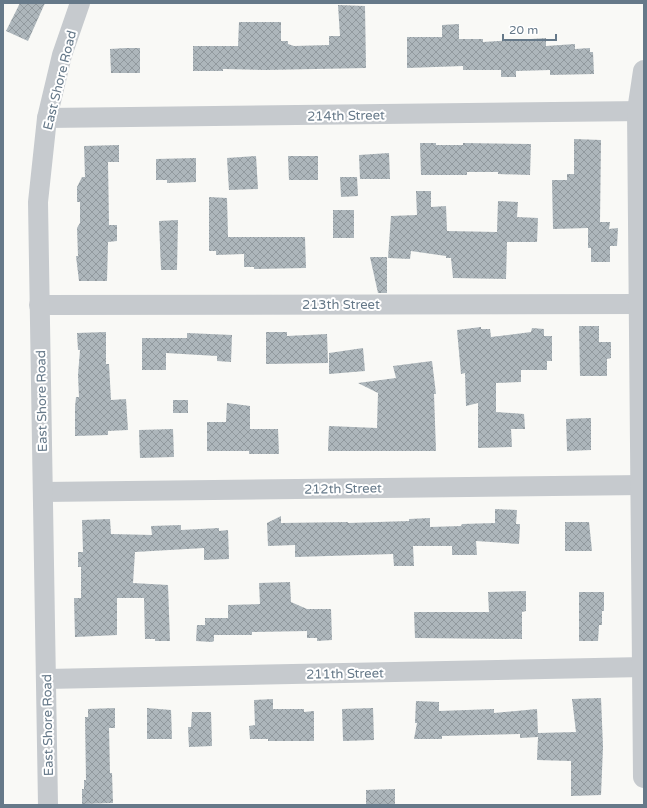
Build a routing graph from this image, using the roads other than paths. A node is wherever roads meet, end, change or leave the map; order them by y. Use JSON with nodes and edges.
{"nodes":[{"id":1,"x":80,"y":3,"type":"edge"},
{"id":2,"x":644,"y":71,"type":"edge"},
{"id":3,"x":641,"y":111,"type":"edge"},
{"id":4,"x":47,"y":118,"type":"junction"},
{"id":5,"x":642,"y":304,"type":"edge"},
{"id":6,"x":39,"y":305,"type":"junction"},
{"id":7,"x":643,"y":485,"type":"edge"},
{"id":8,"x":43,"y":492,"type":"junction"},
{"id":9,"x":643,"y":667,"type":"edge"},
{"id":10,"x":46,"y":679,"type":"junction"},
{"id":11,"x":644,"y":777,"type":"edge"},
{"id":12,"x":48,"y":805,"type":"edge"}],
"edges":[{"from":1,"to":4,"type":"street","name":"East Shore Road"},
{"from":2,"to":3,"type":"street"},
{"from":3,"to":4,"type":"street","name":"214th Street"},
{"from":3,"to":5,"type":"street"},
{"from":4,"to":6,"type":"street","name":"East Shore Road"},
{"from":5,"to":6,"type":"street","name":"213th Street"},
{"from":5,"to":7,"type":"street"},
{"from":6,"to":8,"type":"street","name":"East Shore Road"},
{"from":7,"to":8,"type":"street","name":"212th Street"},
{"from":7,"to":9,"type":"street"},
{"from":8,"to":10,"type":"street","name":"East Shore Road"},
{"from":9,"to":10,"type":"street","name":"211th Street"},
{"from":9,"to":11,"type":"street"},
{"from":10,"to":12,"type":"street","name":"East Shore Road"}]}
